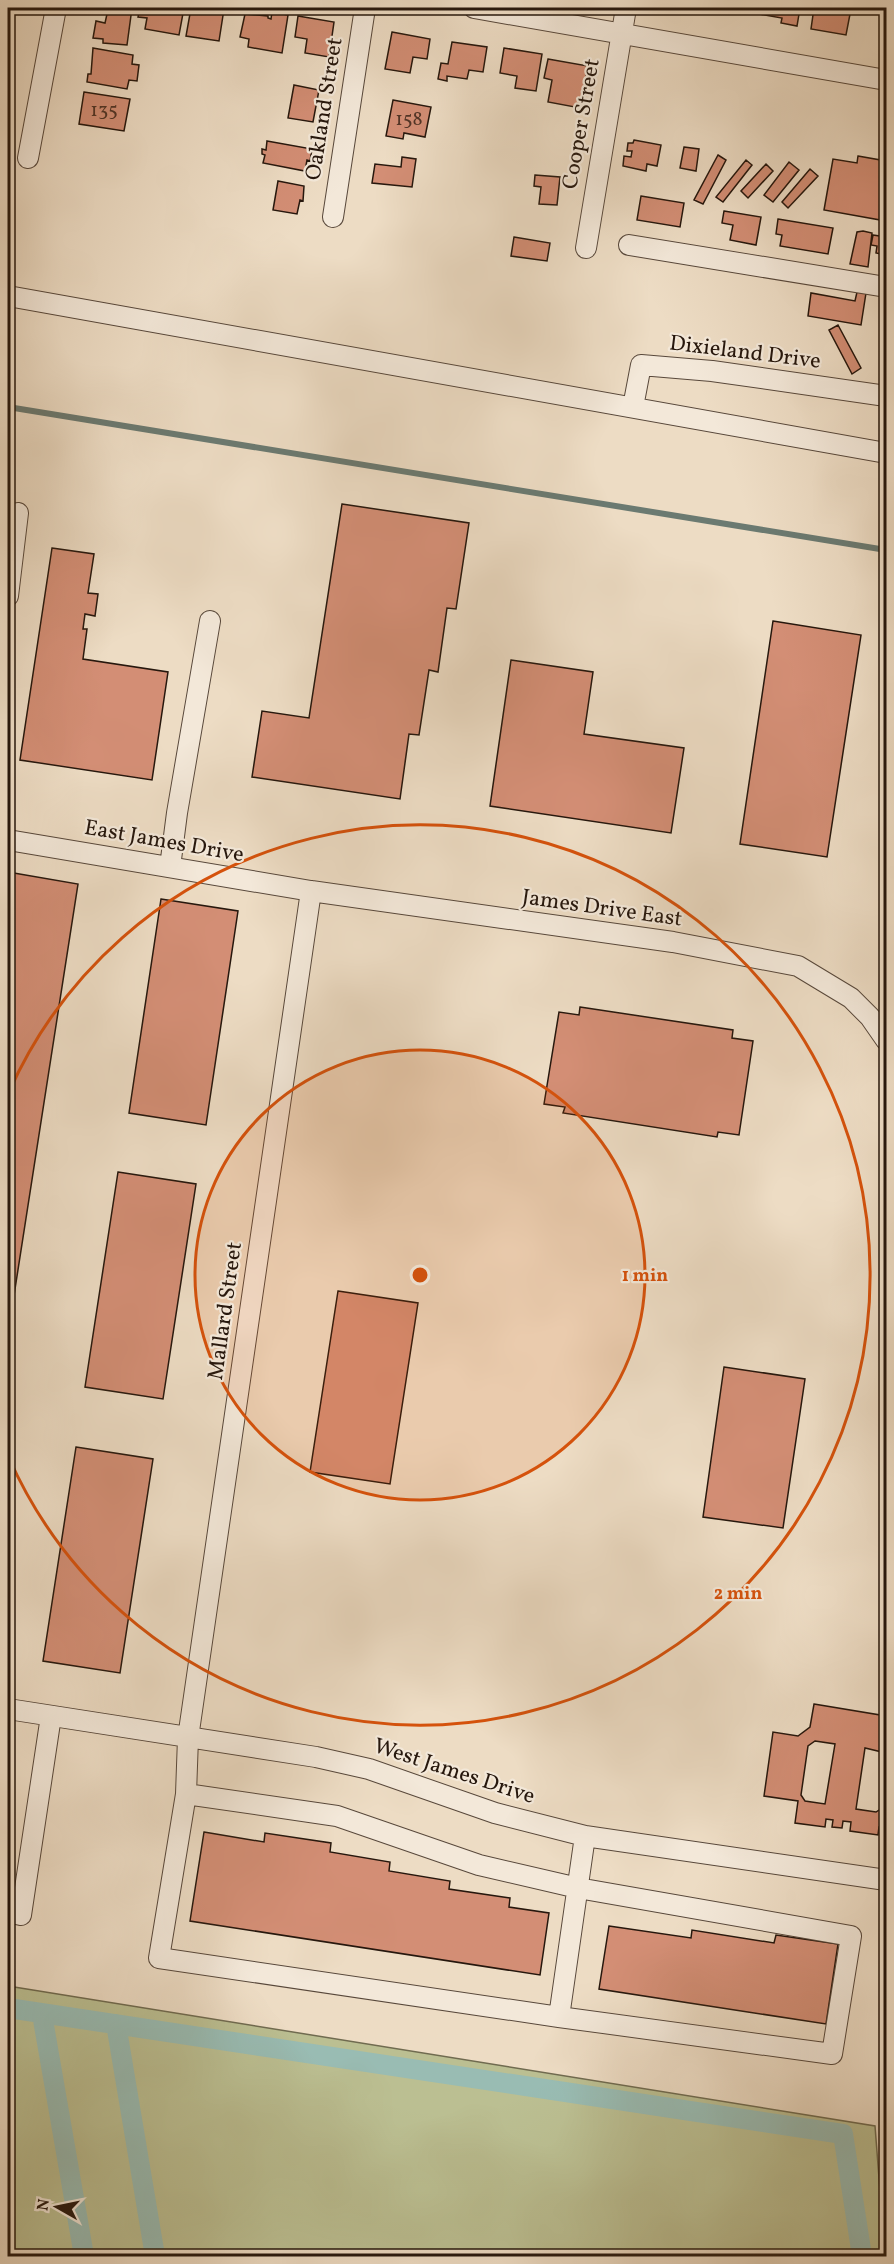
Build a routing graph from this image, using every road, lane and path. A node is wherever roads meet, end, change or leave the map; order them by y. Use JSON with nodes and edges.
{"nodes":[{"id":1,"x":56,"y":8,"type":"edge"},
{"id":2,"x":365,"y":8,"type":"edge"},
{"id":3,"x":474,"y":8,"type":"edge"},
{"id":4,"x":626,"y":8,"type":"edge"},
{"id":5,"x":622,"y":32,"type":"junction"},
{"id":6,"x":886,"y":80,"type":"edge"},
{"id":7,"x":28,"y":158,"type":"dead end"},
{"id":8,"x":333,"y":217,"type":"dead end"},
{"id":9,"x":629,"y":245,"type":"dead end"},
{"id":10,"x":586,"y":248,"type":"dead end"},
{"id":11,"x":886,"y":287,"type":"edge"},
{"id":12,"x":8,"y":296,"type":"edge"},
{"id":13,"x":886,"y":396,"type":"edge"},
{"id":14,"x":633,"y":407,"type":"junction"},
{"id":15,"x":886,"y":453,"type":"edge"},
{"id":16,"x":18,"y":513,"type":"dead end"},
{"id":17,"x":8,"y":596,"type":"edge"},
{"id":18,"x":210,"y":621,"type":"dead end"},
{"id":19,"x":8,"y":840,"type":"edge"},
{"id":20,"x":170,"y":867,"type":"junction"},
{"id":21,"x":312,"y":891,"type":"junction"},
{"id":22,"x":886,"y":1040,"type":"edge"},
{"id":23,"x":8,"y":1709,"type":"edge"},
{"id":24,"x":51,"y":1716,"type":"junction"},
{"id":25,"x":188,"y":1738,"type":"junction"},
{"id":26,"x":186,"y":1794,"type":"junction"},
{"id":27,"x":585,"y":1836,"type":"junction"},
{"id":28,"x":886,"y":1880,"type":"edge"},
{"id":29,"x":578,"y":1888,"type":"junction"},
{"id":30,"x":8,"y":1912,"type":"edge"},
{"id":31,"x":559,"y":2017,"type":"junction"}],
"edges":[{"from":1,"to":7,"type":"street"},
{"from":2,"to":8,"type":"street","name":"Oakland Street"},
{"from":3,"to":5,"type":"street"},
{"from":4,"to":5,"type":"street","name":"Cooper Street"},
{"from":5,"to":6,"type":"street"},
{"from":5,"to":10,"type":"street","name":"Cooper Street"},
{"from":9,"to":11,"type":"street"},
{"from":12,"to":14,"type":"street"},
{"from":13,"to":14,"type":"street","name":"Dixieland Drive"},
{"from":14,"to":15,"type":"street"},
{"from":16,"to":17,"type":"street"},
{"from":18,"to":20,"type":"street"},
{"from":19,"to":20,"type":"street","name":"East James Drive"},
{"from":20,"to":21,"type":"street","name":"East James Drive"},
{"from":21,"to":22,"type":"street","name":"James Drive East"},
{"from":21,"to":25,"type":"street","name":"Mallard Street"},
{"from":23,"to":24,"type":"street","name":"West James Drive"},
{"from":24,"to":25,"type":"street","name":"West James Drive"},
{"from":24,"to":30,"type":"street"},
{"from":25,"to":26,"type":"street","name":"Mallard Street"},
{"from":25,"to":27,"type":"street","name":"West James Drive"},
{"from":26,"to":29,"type":"street"},
{"from":26,"to":31,"type":"street","name":"Mallard Street"},
{"from":27,"to":28,"type":"street","name":"West James Drive"},
{"from":27,"to":29,"type":"street"},
{"from":29,"to":31,"type":"street"},
{"from":29,"to":31,"type":"street"}]}
